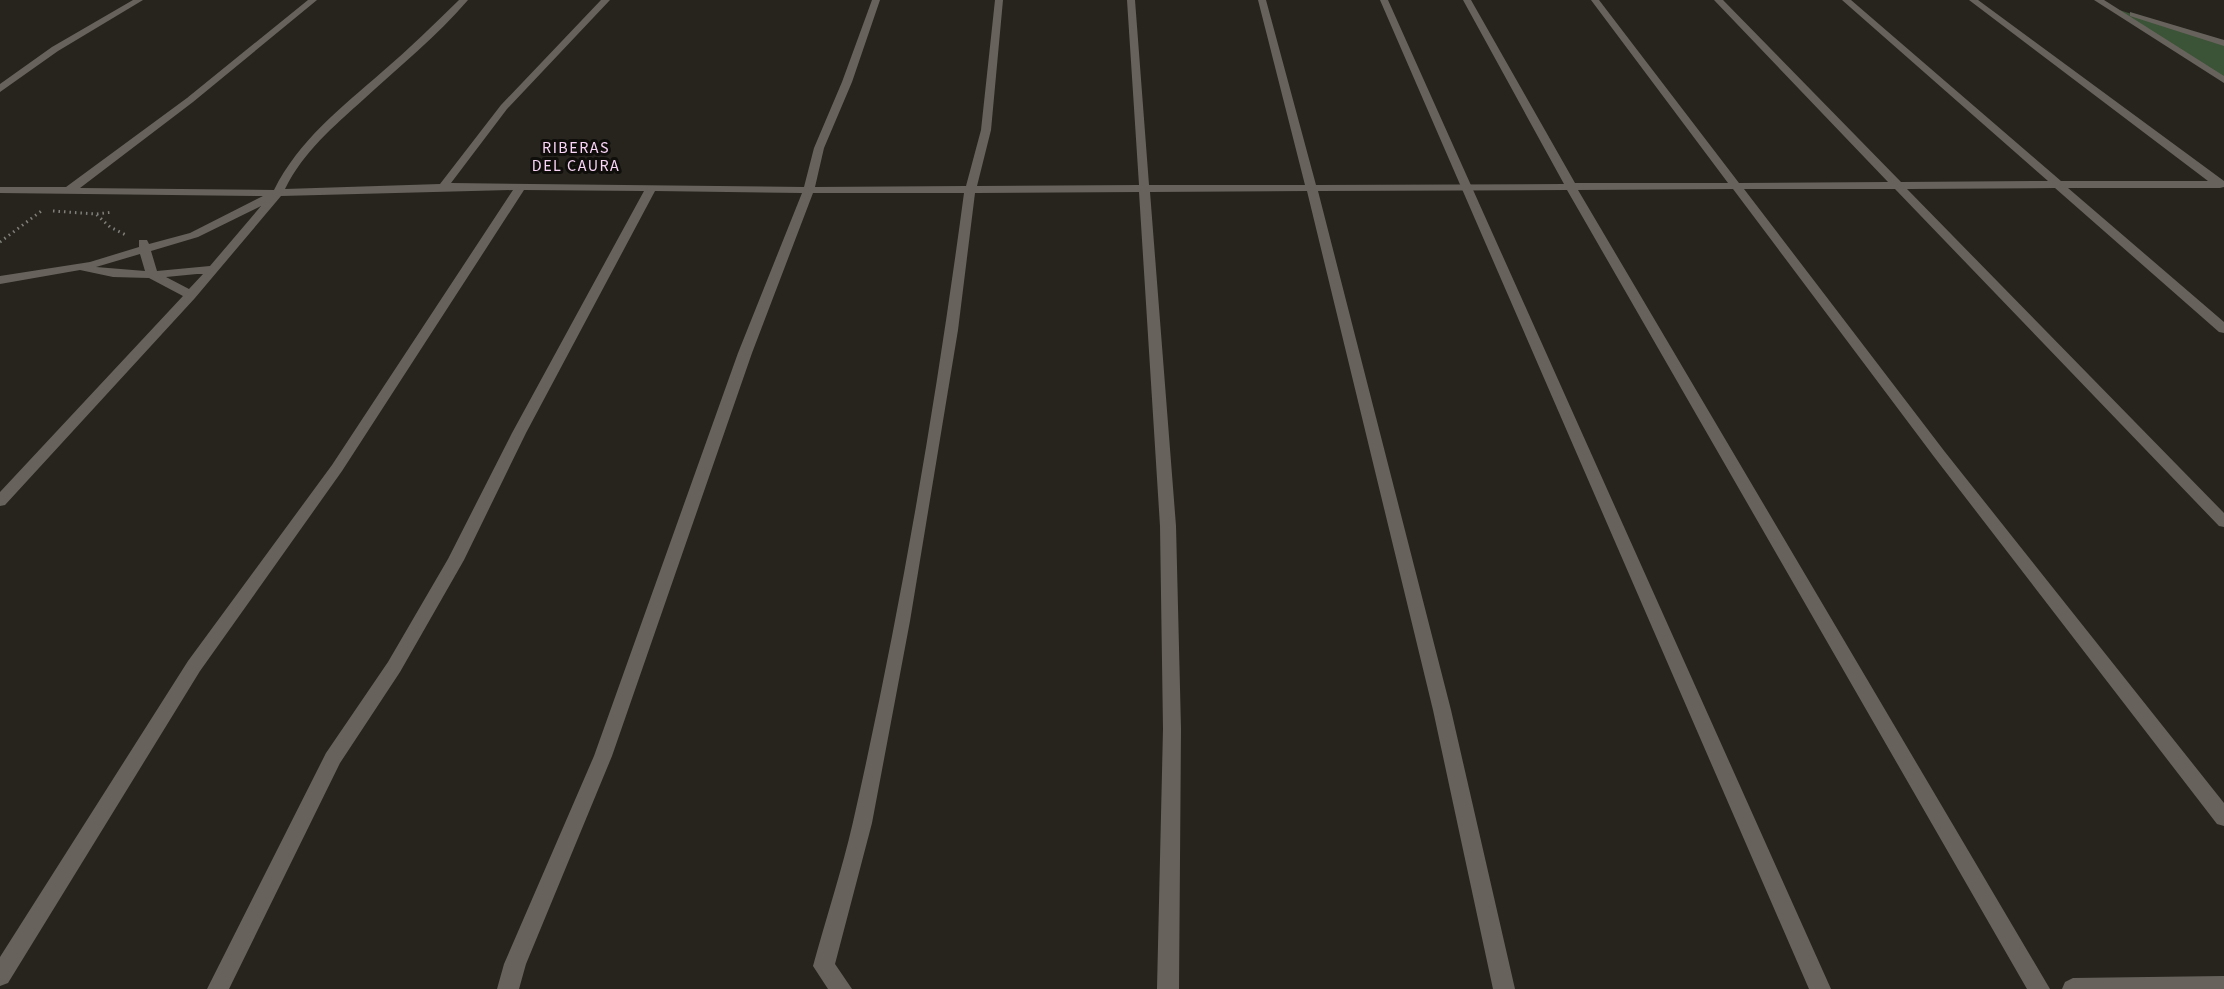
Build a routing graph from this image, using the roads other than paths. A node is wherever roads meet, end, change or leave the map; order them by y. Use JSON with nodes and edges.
{"nodes":[{"id":1,"x":139,"y":0,"type":"edge"},
{"id":2,"x":313,"y":0,"type":"edge"},
{"id":3,"x":464,"y":0,"type":"edge"},
{"id":4,"x":606,"y":0,"type":"edge"},
{"id":5,"x":876,"y":0,"type":"edge"},
{"id":6,"x":999,"y":0,"type":"edge"},
{"id":7,"x":1131,"y":0,"type":"edge"},
{"id":8,"x":1262,"y":0,"type":"edge"},
{"id":9,"x":1384,"y":0,"type":"edge"},
{"id":10,"x":1467,"y":0,"type":"edge"},
{"id":11,"x":1595,"y":0,"type":"edge"},
{"id":12,"x":1718,"y":0,"type":"edge"},
{"id":13,"x":1846,"y":0,"type":"edge"},
{"id":14,"x":1972,"y":0,"type":"edge"},
{"id":15,"x":2098,"y":0,"type":"edge"},
{"id":16,"x":2116,"y":9,"type":"junction"},
{"id":17,"x":2224,"y":43,"type":"edge"},
{"id":18,"x":2224,"y":80,"type":"edge"},
{"id":19,"x":0,"y":89,"type":"edge"},
{"id":20,"x":1570,"y":185,"type":"junction"},
{"id":21,"x":2058,"y":185,"type":"junction"},
{"id":22,"x":2222,"y":185,"type":"edge"},
{"id":23,"x":1465,"y":186,"type":"junction"},
{"id":24,"x":1901,"y":186,"type":"junction"},
{"id":25,"x":443,"y":187,"type":"junction"},
{"id":26,"x":520,"y":187,"type":"junction"},
{"id":27,"x":1737,"y":187,"type":"junction"},
{"id":28,"x":651,"y":188,"type":"junction"},
{"id":29,"x":1145,"y":189,"type":"junction"},
{"id":30,"x":1311,"y":189,"type":"junction"},
{"id":31,"x":0,"y":190,"type":"edge"},
{"id":32,"x":809,"y":190,"type":"junction"},
{"id":33,"x":970,"y":190,"type":"junction"},
{"id":34,"x":68,"y":191,"type":"junction"},
{"id":35,"x":278,"y":193,"type":"junction"},
{"id":36,"x":143,"y":246,"type":"junction"},
{"id":37,"x":78,"y":267,"type":"junction"},
{"id":38,"x":214,"y":269,"type":"junction"},
{"id":39,"x":152,"y":275,"type":"junction"},
{"id":40,"x":0,"y":280,"type":"edge"},
{"id":41,"x":190,"y":295,"type":"junction"},
{"id":42,"x":2224,"y":329,"type":"edge"},
{"id":43,"x":0,"y":501,"type":"edge"},
{"id":44,"x":2224,"y":522,"type":"edge"},
{"id":45,"x":2224,"y":818,"type":"edge"},
{"id":46,"x":0,"y":976,"type":"edge"},
{"id":47,"x":2224,"y":987,"type":"edge"},
{"id":48,"x":218,"y":989,"type":"edge"},
{"id":49,"x":508,"y":989,"type":"edge"},
{"id":50,"x":841,"y":989,"type":"edge"},
{"id":51,"x":1168,"y":989,"type":"edge"},
{"id":52,"x":1504,"y":989,"type":"edge"},
{"id":53,"x":1821,"y":989,"type":"edge"},
{"id":54,"x":2039,"y":989,"type":"edge"},
{"id":55,"x":2073,"y":989,"type":"edge"}],
"edges":[{"from":1,"to":19,"type":"street"},
{"from":2,"to":34,"type":"street"},
{"from":3,"to":35,"type":"street"},
{"from":4,"to":25,"type":"street"},
{"from":5,"to":32,"type":"street"},
{"from":6,"to":33,"type":"street"},
{"from":7,"to":29,"type":"street"},
{"from":8,"to":30,"type":"street"},
{"from":9,"to":23,"type":"street"},
{"from":10,"to":20,"type":"street"},
{"from":11,"to":27,"type":"street"},
{"from":12,"to":24,"type":"street"},
{"from":13,"to":21,"type":"street"},
{"from":14,"to":22,"type":"street"},
{"from":15,"to":16,"type":"street"},
{"from":16,"to":17,"type":"street"},
{"from":16,"to":18,"type":"street"},
{"from":20,"to":23,"type":"street"},
{"from":20,"to":27,"type":"street"},
{"from":20,"to":54,"type":"street"},
{"from":21,"to":22,"type":"street"},
{"from":21,"to":24,"type":"street"},
{"from":21,"to":42,"type":"street"},
{"from":23,"to":30,"type":"street"},
{"from":23,"to":53,"type":"street"},
{"from":24,"to":27,"type":"street"},
{"from":24,"to":44,"type":"street"},
{"from":25,"to":26,"type":"street"},
{"from":25,"to":35,"type":"street"},
{"from":26,"to":28,"type":"street"},
{"from":26,"to":46,"type":"street"},
{"from":27,"to":45,"type":"street"},
{"from":28,"to":32,"type":"street"},
{"from":28,"to":48,"type":"street"},
{"from":29,"to":30,"type":"street"},
{"from":29,"to":33,"type":"street"},
{"from":29,"to":51,"type":"street"},
{"from":30,"to":52,"type":"street"},
{"from":31,"to":34,"type":"street"},
{"from":32,"to":33,"type":"street"},
{"from":32,"to":49,"type":"street"},
{"from":33,"to":50,"type":"street"},
{"from":34,"to":35,"type":"street"},
{"from":35,"to":36,"type":"street"},
{"from":35,"to":38,"type":"street"},
{"from":36,"to":37,"type":"street"},
{"from":36,"to":39,"type":"street"},
{"from":37,"to":39,"type":"street"},
{"from":37,"to":40,"type":"street"},
{"from":38,"to":39,"type":"street"},
{"from":38,"to":41,"type":"street"},
{"from":39,"to":41,"type":"street"},
{"from":41,"to":43,"type":"street"},
{"from":47,"to":55,"type":"street"}]}
